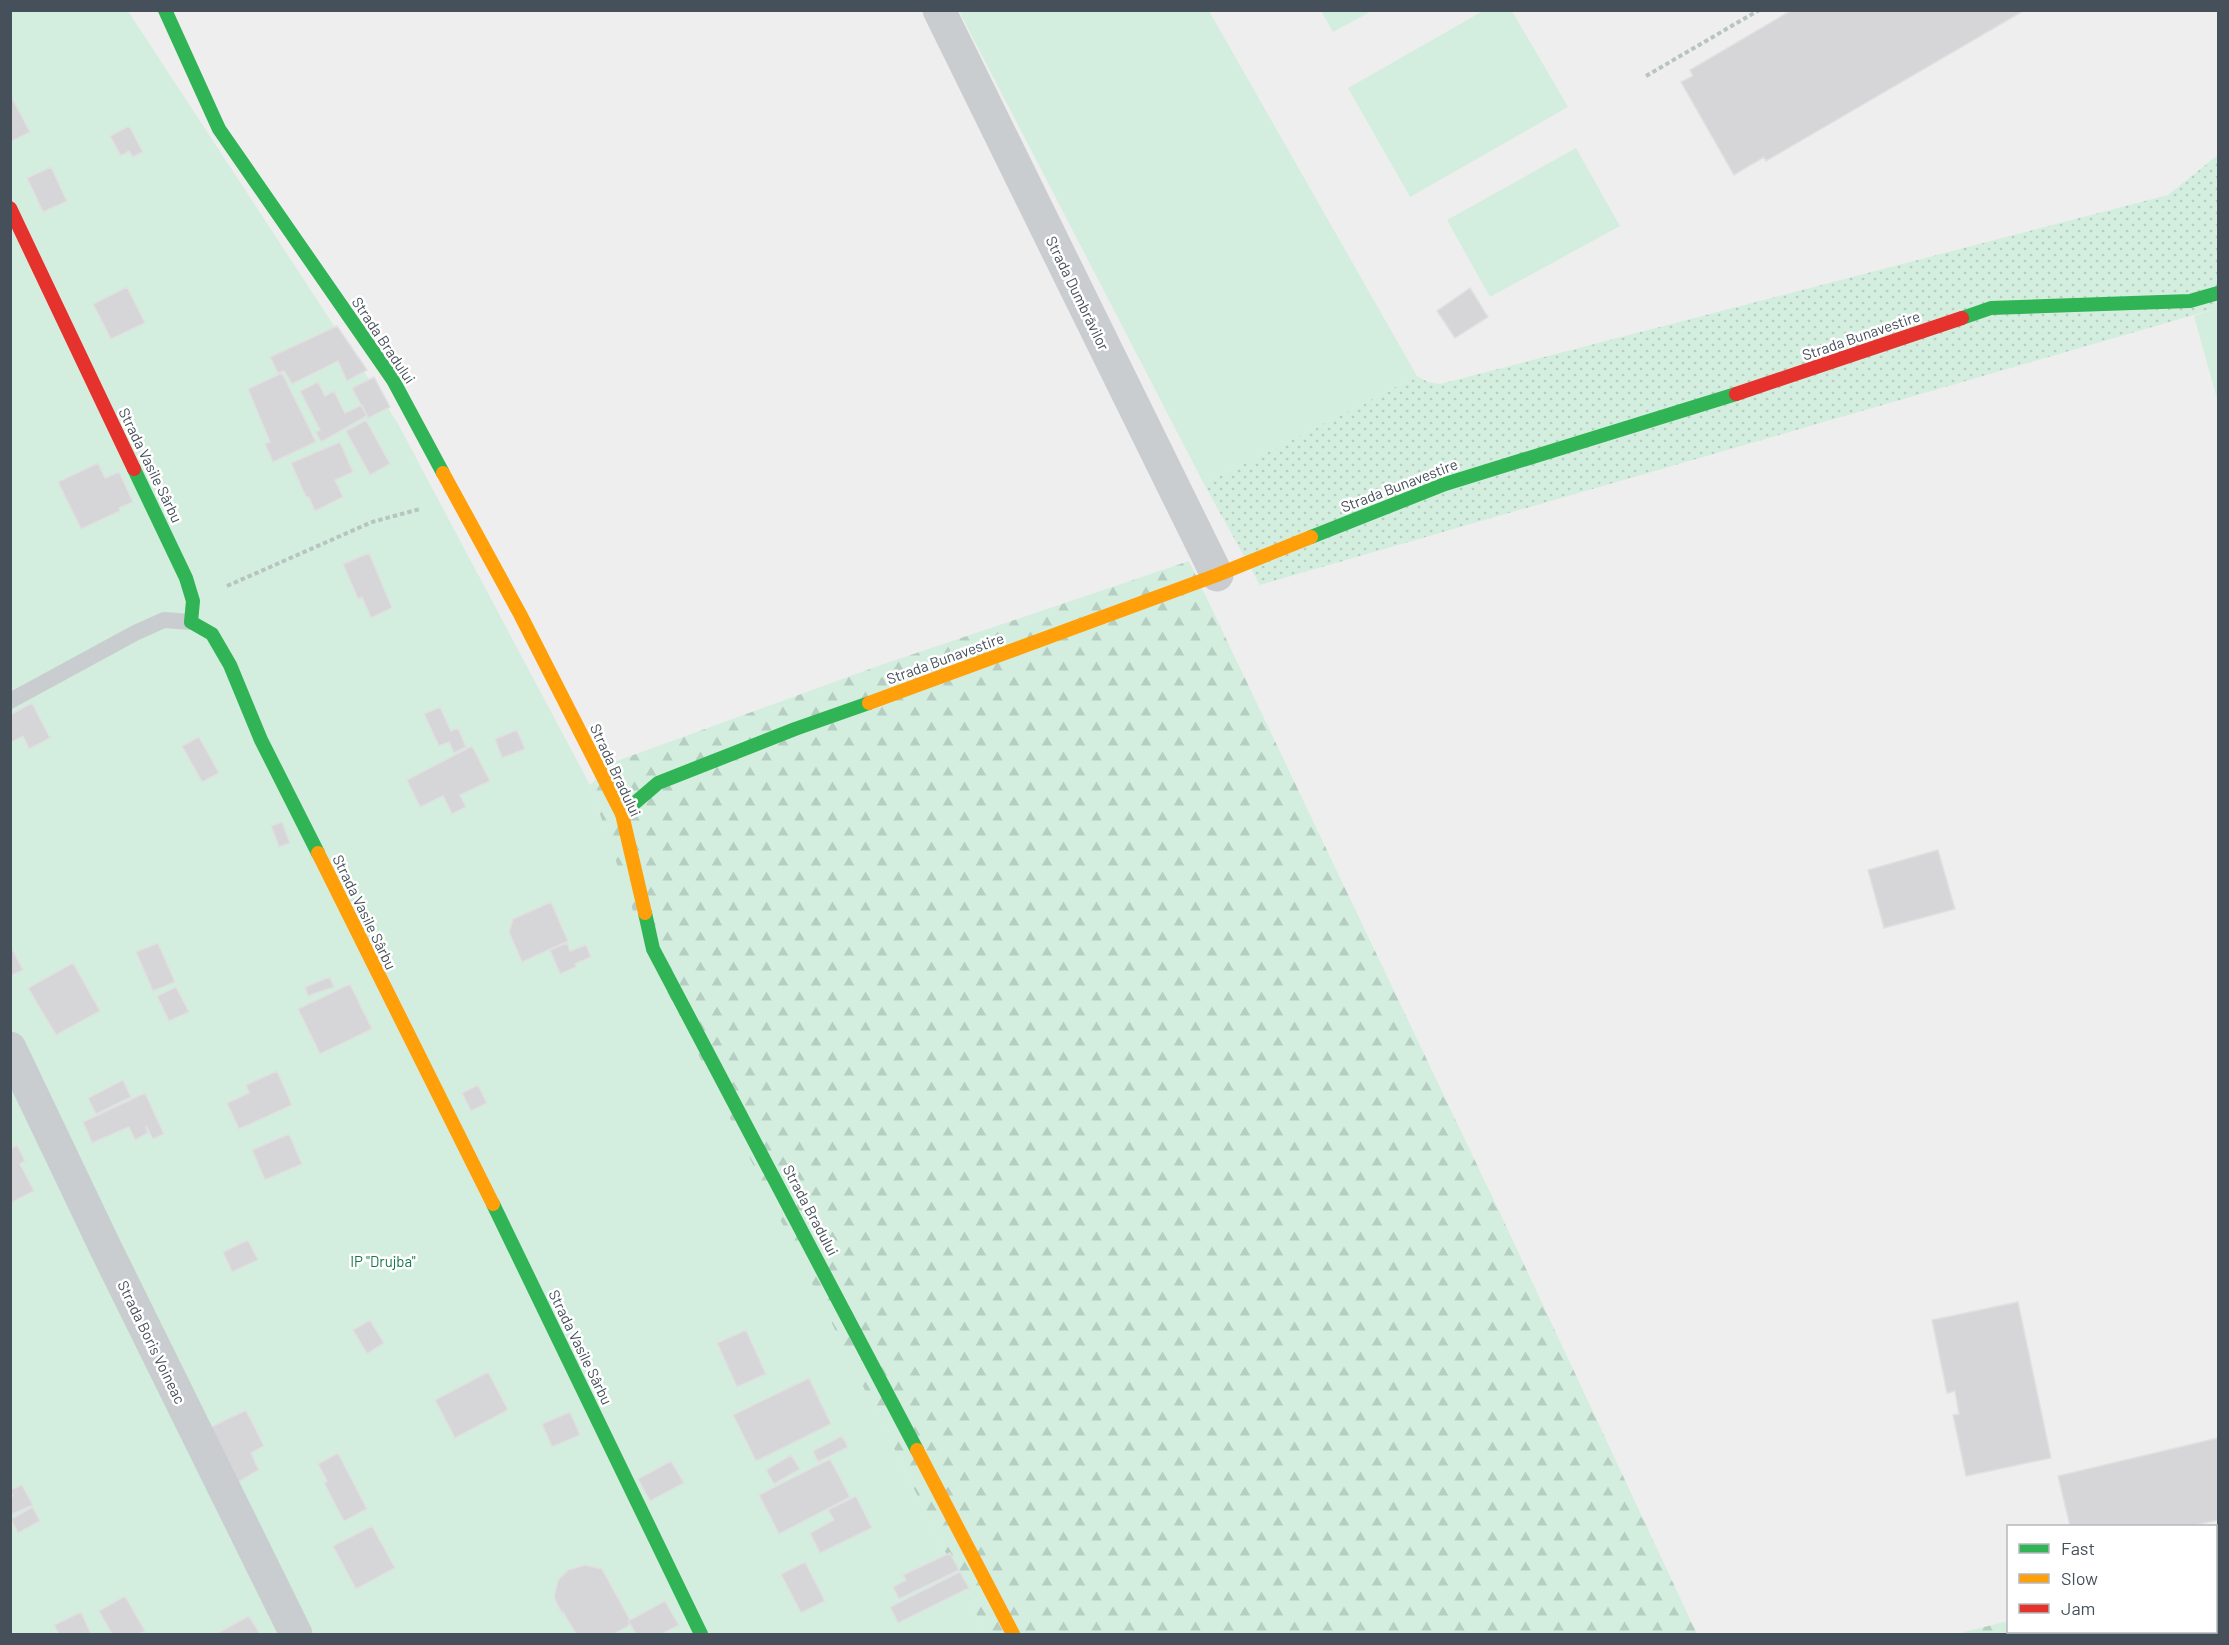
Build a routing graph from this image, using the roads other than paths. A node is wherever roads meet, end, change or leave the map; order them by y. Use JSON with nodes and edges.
{"nodes":[{"id":1,"x":165,"y":10,"type":"edge"},
{"id":2,"x":939,"y":10,"type":"edge"},
{"id":3,"x":10,"y":208,"type":"edge"},
{"id":4,"x":2218,"y":293,"type":"edge"},
{"id":5,"x":1217,"y":575,"type":"junction"},
{"id":6,"x":191,"y":622,"type":"junction"},
{"id":7,"x":10,"y":701,"type":"edge"},
{"id":8,"x":622,"y":814,"type":"junction"},
{"id":9,"x":10,"y":1048,"type":"edge"},
{"id":10,"x":296,"y":1635,"type":"edge"},
{"id":11,"x":701,"y":1635,"type":"edge"},
{"id":12,"x":1013,"y":1635,"type":"edge"}],
"edges":[{"from":1,"to":8,"type":"street","name":"Strada Bradului"},
{"from":2,"to":5,"type":"street","name":"Strada Dumbrăvilor"},
{"from":3,"to":6,"type":"street","name":"Strada Vasile Sârbu"},
{"from":4,"to":5,"type":"street","name":"Strada Bunavestire"},
{"from":5,"to":8,"type":"street","name":"Strada Bunavestire"},
{"from":6,"to":7,"type":"lane"},
{"from":6,"to":11,"type":"street","name":"Strada Vasile Sârbu"},
{"from":8,"to":12,"type":"street","name":"Strada Bradului"},
{"from":9,"to":10,"type":"street","name":"Strada Boris Voineac"}]}
